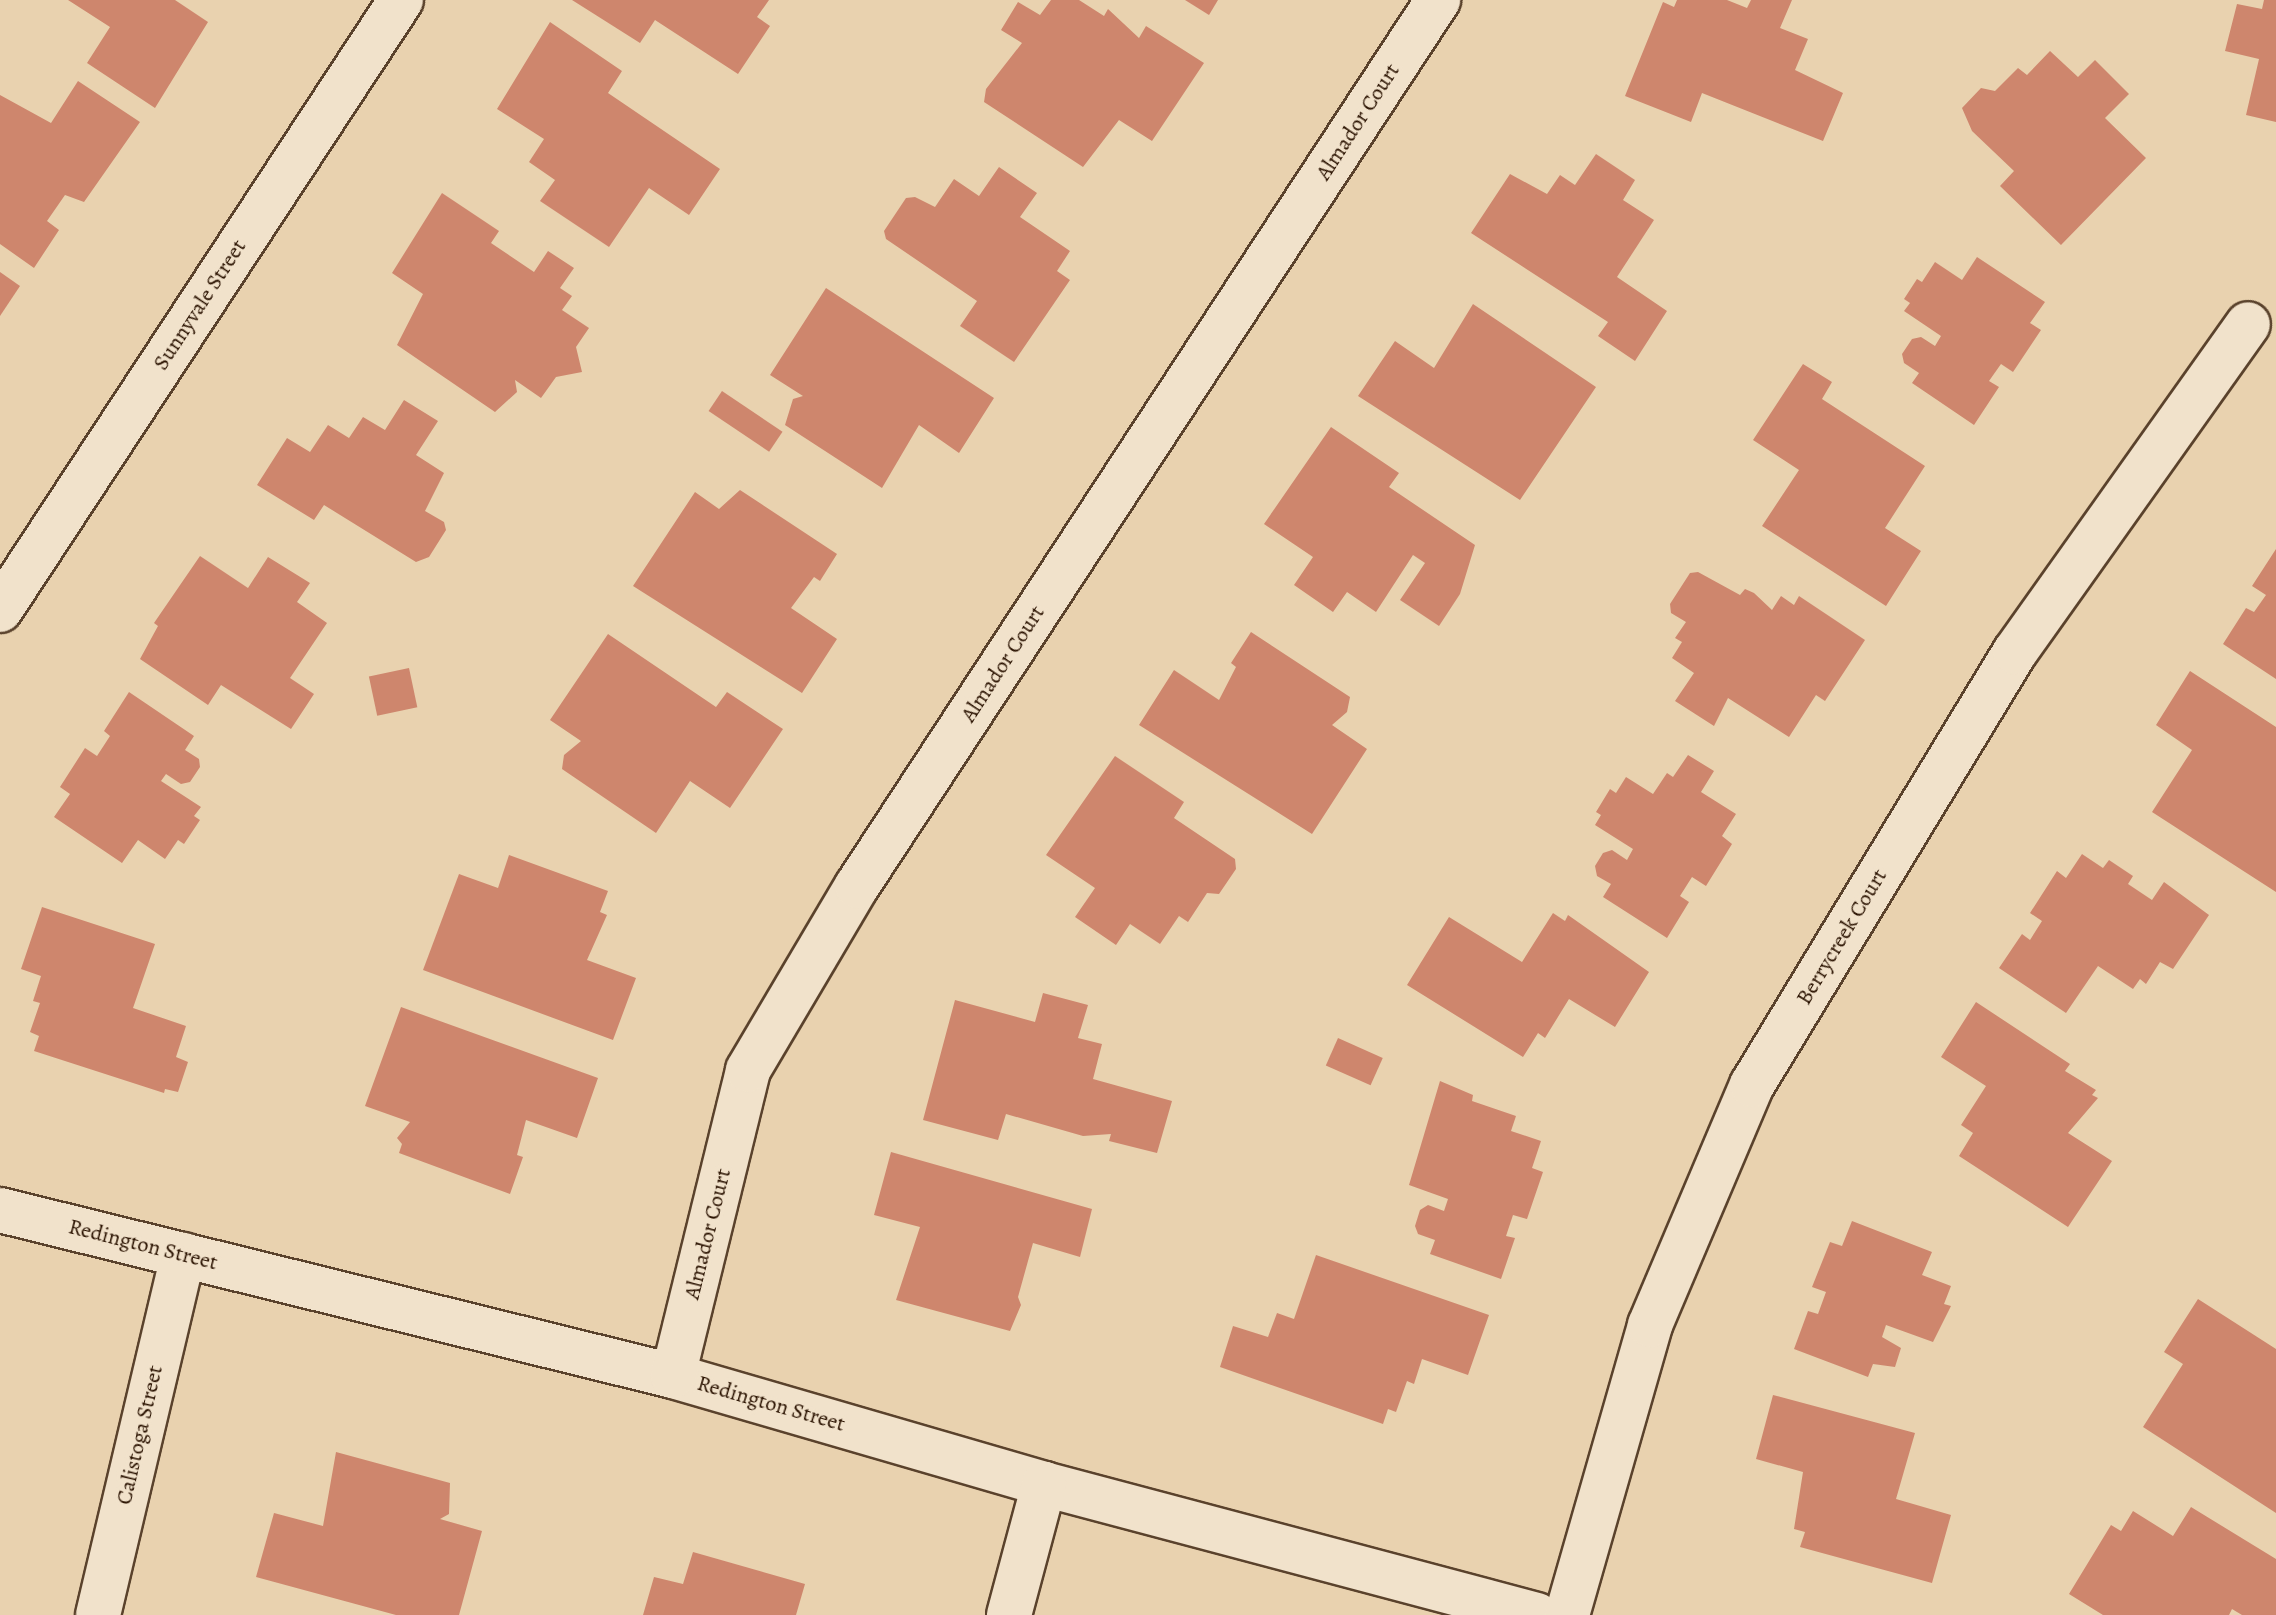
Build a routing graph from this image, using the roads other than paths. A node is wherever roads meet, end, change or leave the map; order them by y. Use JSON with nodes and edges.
{"nodes":[{"id":1,"x":401,"y":0,"type":"edge"},
{"id":2,"x":1438,"y":0,"type":"edge"},
{"id":3,"x":2248,"y":324,"type":"dead end"},
{"id":4,"x":0,"y":610,"type":"edge"},
{"id":5,"x":0,"y":1210,"type":"edge"},
{"id":6,"x":183,"y":1255,"type":"junction"},
{"id":7,"x":673,"y":1376,"type":"junction"},
{"id":8,"x":1044,"y":1484,"type":"junction"},
{"id":9,"x":98,"y":1615,"type":"edge"},
{"id":10,"x":1009,"y":1615,"type":"edge"},
{"id":11,"x":1537,"y":1615,"type":"edge"},
{"id":12,"x":1567,"y":1615,"type":"edge"}],
"edges":[{"from":1,"to":4,"type":"street","name":"Sunnyvale Street"},
{"from":2,"to":7,"type":"street","name":"Almador Court"},
{"from":3,"to":12,"type":"street","name":"Berrycreek Court"},
{"from":5,"to":6,"type":"street","name":"Redington Street"},
{"from":6,"to":7,"type":"street","name":"Redington Street"},
{"from":6,"to":9,"type":"street","name":"Calistoga Street"},
{"from":7,"to":8,"type":"street","name":"Redington Street"},
{"from":8,"to":10,"type":"street"},
{"from":8,"to":11,"type":"street","name":"Redington Street"}]}
